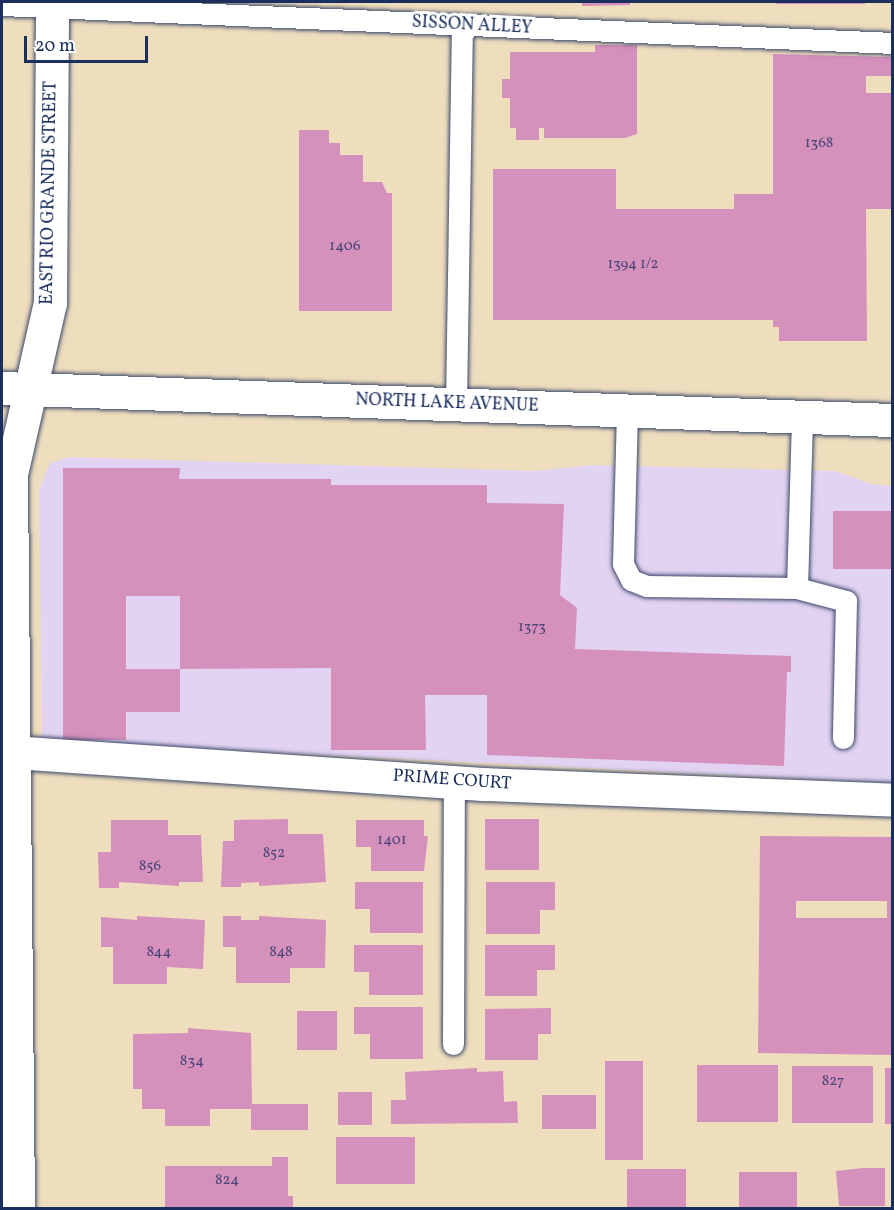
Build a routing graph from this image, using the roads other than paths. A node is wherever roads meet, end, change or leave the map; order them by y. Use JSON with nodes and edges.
{"nodes":[{"id":1,"x":52,"y":4,"type":"edge"},
{"id":2,"x":2,"y":5,"type":"edge"},
{"id":3,"x":462,"y":26,"type":"junction"},
{"id":4,"x":892,"y":43,"type":"edge"},
{"id":5,"x":17,"y":389,"type":"edge"},
{"id":6,"x":456,"y":404,"type":"junction"},
{"id":7,"x":627,"y":411,"type":"junction"},
{"id":8,"x":802,"y":417,"type":"junction"},
{"id":9,"x":892,"y":420,"type":"edge"},
{"id":10,"x":797,"y":588,"type":"junction"},
{"id":11,"x":843,"y":738,"type":"dead end"},
{"id":12,"x":12,"y":752,"type":"junction"},
{"id":13,"x":454,"y":782,"type":"junction"},
{"id":14,"x":892,"y":800,"type":"edge"},
{"id":15,"x":453,"y":1044,"type":"dead end"},
{"id":16,"x":18,"y":1209,"type":"edge"}],
"edges":[{"from":1,"to":2,"type":"lane","name":"SISSON ALLEY"},
{"from":1,"to":3,"type":"lane","name":"SISSON ALLEY"},
{"from":1,"to":5,"type":"street","name":"EAST RIO GRANDE STREET"},
{"from":3,"to":4,"type":"lane","name":"SISSON ALLEY"},
{"from":3,"to":6,"type":"lane"},
{"from":5,"to":6,"type":"street","name":"NORTH LAKE AVENUE"},
{"from":5,"to":12,"type":"street","name":"EAST RIO GRANDE STREET"},
{"from":6,"to":7,"type":"street","name":"NORTH LAKE AVENUE"},
{"from":7,"to":8,"type":"street","name":"NORTH LAKE AVENUE"},
{"from":7,"to":10,"type":"lane"},
{"from":8,"to":9,"type":"street","name":"NORTH LAKE AVENUE"},
{"from":8,"to":10,"type":"lane"},
{"from":10,"to":11,"type":"lane"},
{"from":12,"to":13,"type":"street","name":"PRIME COURT"},
{"from":12,"to":16,"type":"street","name":"EAST RIO GRANDE STREET"},
{"from":13,"to":14,"type":"street","name":"PRIME COURT"},
{"from":13,"to":15,"type":"lane"}]}
